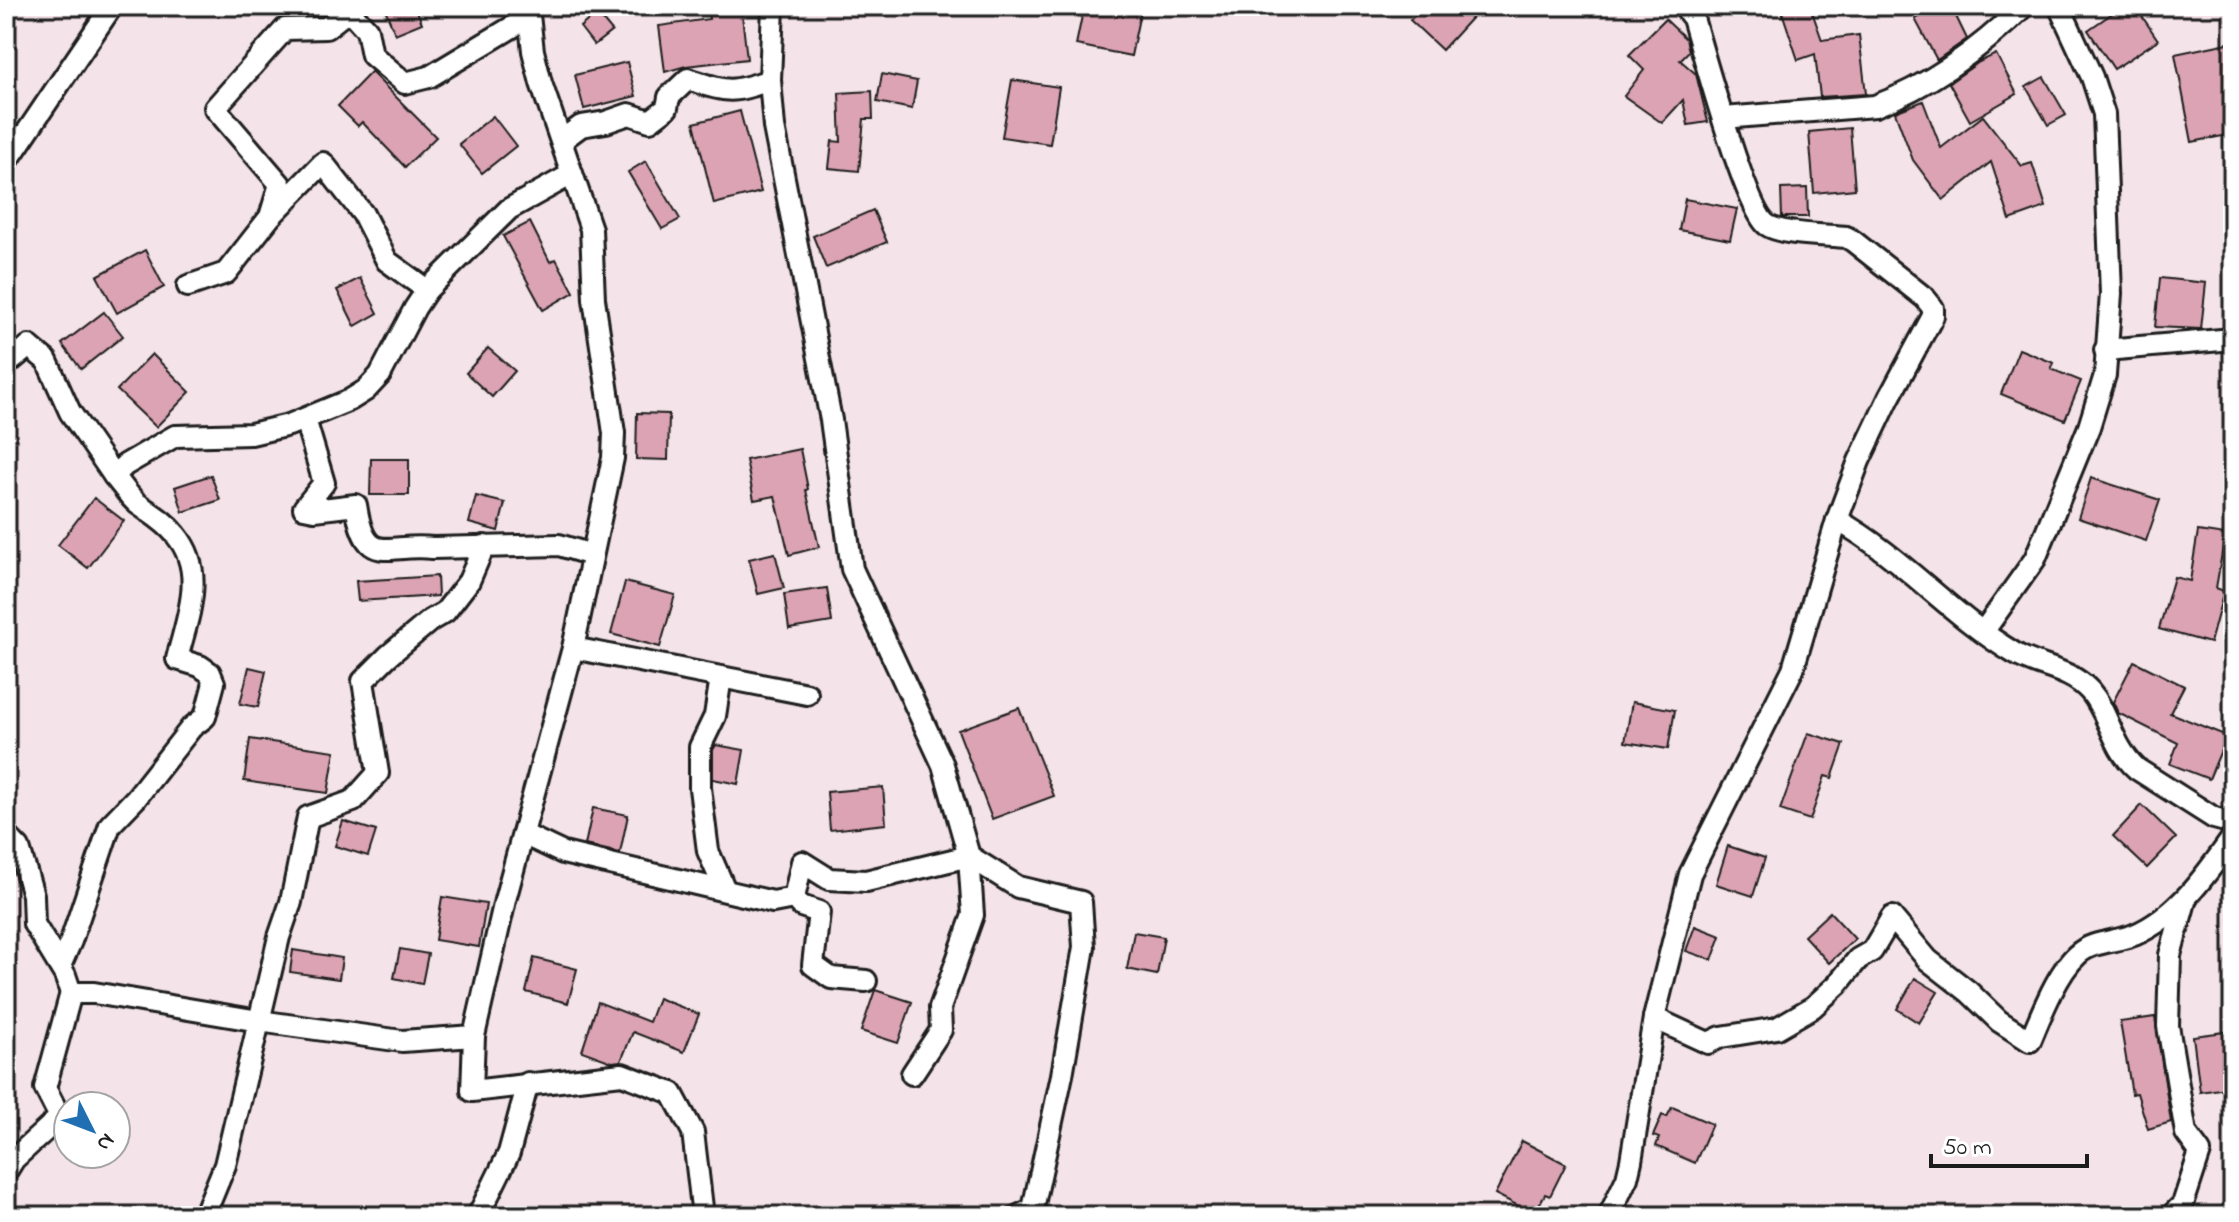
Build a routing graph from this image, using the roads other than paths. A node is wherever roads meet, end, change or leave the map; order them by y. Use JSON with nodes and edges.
{"nodes":[{"id":1,"x":112,"y":6,"type":"edge"},
{"id":2,"x":773,"y":6,"type":"edge"},
{"id":3,"x":1683,"y":6,"type":"edge"},
{"id":4,"x":2024,"y":6,"type":"edge"},
{"id":5,"x":2059,"y":6,"type":"edge"},
{"id":6,"x":529,"y":12,"type":"edge"},
{"id":7,"x":770,"y":80,"type":"junction"},
{"id":8,"x":1723,"y":118,"type":"junction"},
{"id":9,"x":562,"y":140,"type":"junction"},
{"id":10,"x":6,"y":163,"type":"edge"},
{"id":11,"x":572,"y":174,"type":"junction"},
{"id":12,"x":270,"y":217,"type":"junction"},
{"id":13,"x":188,"y":286,"type":"dead end"},
{"id":14,"x":427,"y":290,"type":"junction"},
{"id":15,"x":2233,"y":339,"type":"edge"},
{"id":16,"x":2105,"y":350,"type":"junction"},
{"id":17,"x":6,"y":365,"type":"edge"},
{"id":18,"x":305,"y":419,"type":"junction"},
{"id":19,"x":114,"y":476,"type":"junction"},
{"id":20,"x":1837,"y":520,"type":"junction"},
{"id":21,"x":484,"y":546,"type":"junction"},
{"id":22,"x":592,"y":555,"type":"junction"},
{"id":23,"x":1983,"y":632,"type":"junction"},
{"id":24,"x":573,"y":648,"type":"junction"},
{"id":25,"x":721,"y":677,"type":"junction"},
{"id":26,"x":807,"y":694,"type":"dead end"},
{"id":27,"x":2233,"y":823,"type":"edge"},
{"id":28,"x":523,"y":834,"type":"junction"},
{"id":29,"x":6,"y":835,"type":"edge"},
{"id":30,"x":2233,"y":837,"type":"edge"},
{"id":31,"x":969,"y":856,"type":"junction"},
{"id":32,"x":725,"y":890,"type":"junction"},
{"id":33,"x":794,"y":898,"type":"junction"},
{"id":34,"x":2186,"y":898,"type":"junction"},
{"id":35,"x":60,"y":966,"type":"junction"},
{"id":36,"x":866,"y":981,"type":"dead end"},
{"id":37,"x":71,"y":993,"type":"junction"},
{"id":38,"x":1654,"y":1018,"type":"junction"},
{"id":39,"x":259,"y":1021,"type":"junction"},
{"id":40,"x":474,"y":1036,"type":"junction"},
{"id":41,"x":912,"y":1074,"type":"dead end"},
{"id":42,"x":528,"y":1083,"type":"junction"},
{"id":43,"x":6,"y":1172,"type":"edge"},
{"id":44,"x":204,"y":1216,"type":"edge"},
{"id":45,"x":478,"y":1216,"type":"edge"},
{"id":46,"x":703,"y":1216,"type":"edge"},
{"id":47,"x":1018,"y":1216,"type":"edge"},
{"id":48,"x":1609,"y":1216,"type":"edge"},
{"id":49,"x":2171,"y":1216,"type":"edge"}],
"edges":[{"from":1,"to":10,"type":"street"},
{"from":2,"to":7,"type":"street"},
{"from":3,"to":8,"type":"street"},
{"from":4,"to":8,"type":"street"},
{"from":5,"to":16,"type":"street"},
{"from":6,"to":9,"type":"street"},
{"from":6,"to":12,"type":"street"},
{"from":7,"to":9,"type":"street"},
{"from":7,"to":31,"type":"street"},
{"from":8,"to":20,"type":"street"},
{"from":9,"to":11,"type":"street"},
{"from":11,"to":14,"type":"street"},
{"from":11,"to":22,"type":"street"},
{"from":12,"to":13,"type":"street"},
{"from":12,"to":14,"type":"street"},
{"from":14,"to":18,"type":"street"},
{"from":15,"to":16,"type":"street"},
{"from":16,"to":23,"type":"street"},
{"from":17,"to":19,"type":"street"},
{"from":18,"to":19,"type":"street"},
{"from":18,"to":21,"type":"street"},
{"from":19,"to":35,"type":"street"},
{"from":20,"to":23,"type":"street"},
{"from":20,"to":38,"type":"street"},
{"from":21,"to":22,"type":"street"},
{"from":21,"to":39,"type":"street"},
{"from":22,"to":24,"type":"street"},
{"from":23,"to":27,"type":"street"},
{"from":24,"to":25,"type":"street"},
{"from":24,"to":28,"type":"street"},
{"from":25,"to":26,"type":"street"},
{"from":25,"to":32,"type":"street"},
{"from":28,"to":32,"type":"street"},
{"from":28,"to":40,"type":"street"},
{"from":29,"to":35,"type":"street"},
{"from":30,"to":34,"type":"street"},
{"from":31,"to":33,"type":"street"},
{"from":31,"to":41,"type":"street"},
{"from":31,"to":47,"type":"street"},
{"from":32,"to":33,"type":"street"},
{"from":33,"to":36,"type":"street"},
{"from":34,"to":38,"type":"street"},
{"from":34,"to":49,"type":"street"},
{"from":35,"to":37,"type":"street"},
{"from":37,"to":39,"type":"street"},
{"from":37,"to":43,"type":"street"},
{"from":38,"to":48,"type":"street"},
{"from":39,"to":40,"type":"street"},
{"from":39,"to":44,"type":"street"},
{"from":40,"to":42,"type":"street"},
{"from":42,"to":45,"type":"street"},
{"from":42,"to":46,"type":"street"}]}
